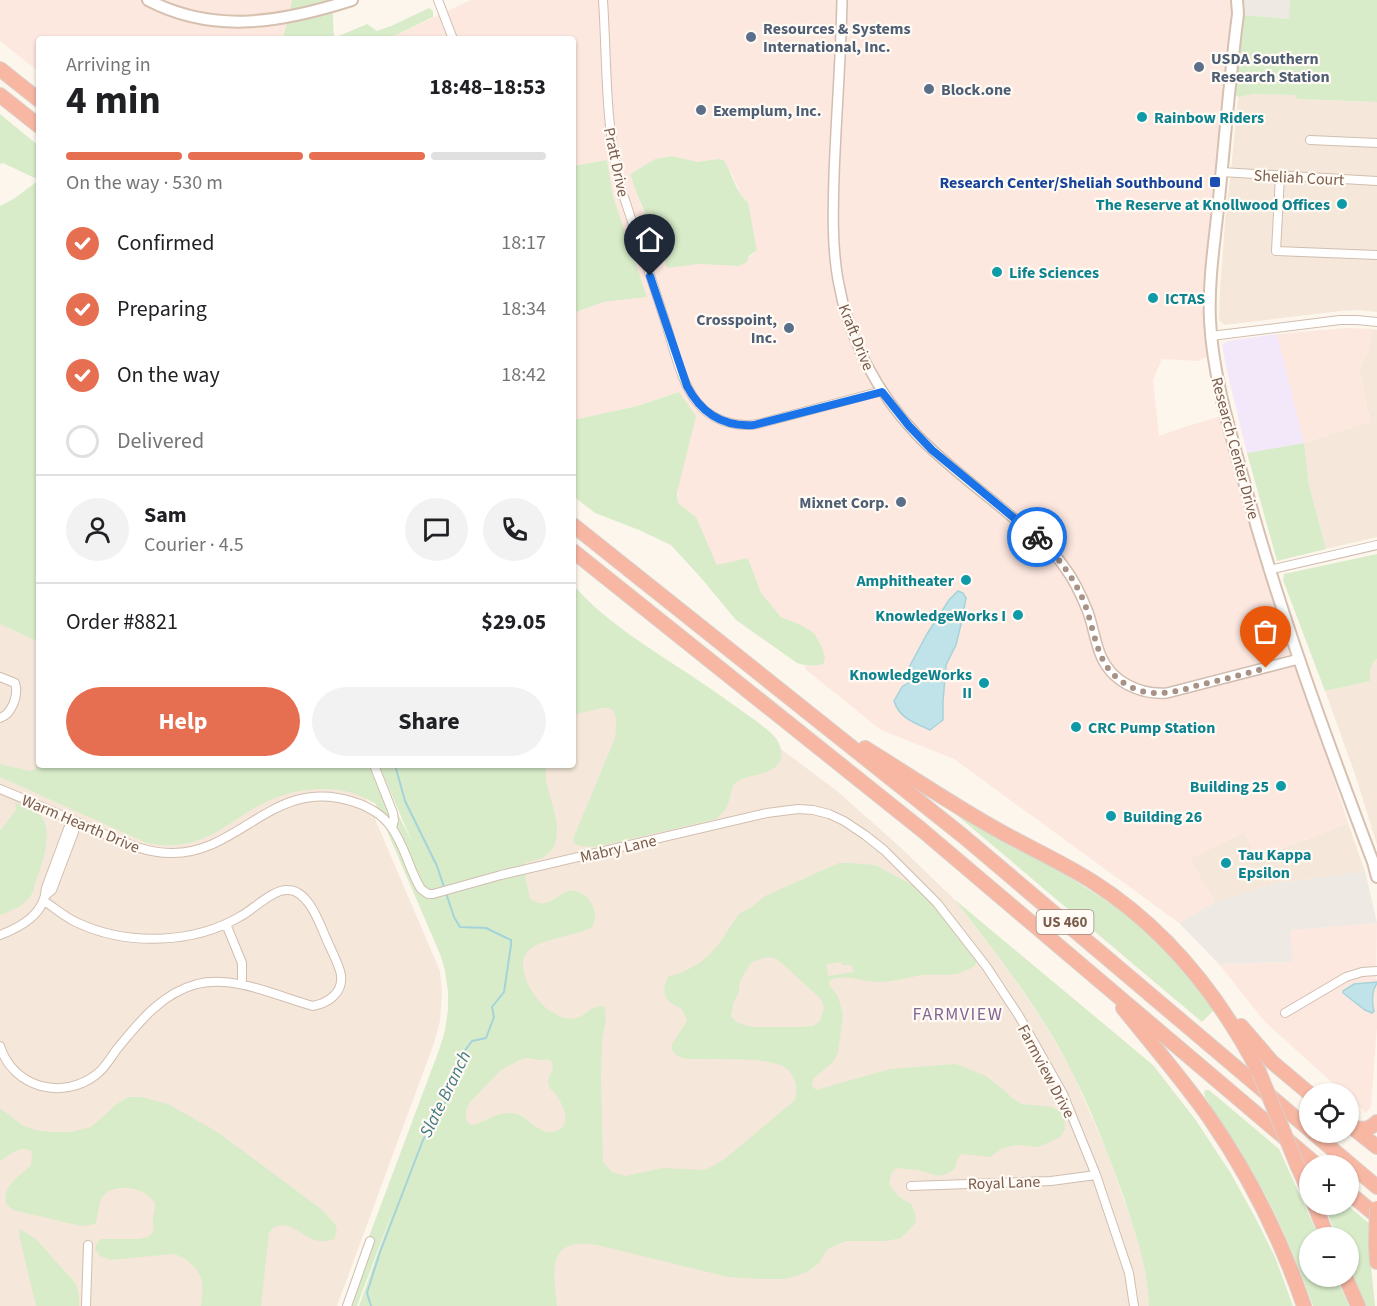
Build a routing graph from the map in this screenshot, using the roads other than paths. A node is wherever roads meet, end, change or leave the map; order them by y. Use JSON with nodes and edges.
{"nodes":[{"id":1,"x":148,"y":0,"type":"edge"},
{"id":2,"x":352,"y":0,"type":"edge"},
{"id":3,"x":438,"y":0,"type":"edge"},
{"id":4,"x":603,"y":0,"type":"edge"},
{"id":5,"x":842,"y":0,"type":"edge"},
{"id":6,"x":1237,"y":0,"type":"edge"},
{"id":7,"x":452,"y":36,"type":"edge"},
{"id":8,"x":0,"y":69,"type":"edge"},
{"id":9,"x":0,"y":95,"type":"edge"},
{"id":10,"x":36,"y":98,"type":"edge"},
{"id":11,"x":36,"y":124,"type":"edge"},
{"id":12,"x":1310,"y":140,"type":"dead end"},
{"id":13,"x":1377,"y":143,"type":"edge"},
{"id":14,"x":1221,"y":172,"type":"junction"},
{"id":15,"x":1280,"y":176,"type":"junction"},
{"id":16,"x":1377,"y":181,"type":"edge"},
{"id":17,"x":1377,"y":255,"type":"edge"},
{"id":18,"x":1377,"y":322,"type":"edge"},
{"id":19,"x":1211,"y":336,"type":"junction"},
{"id":20,"x":882,"y":392,"type":"junction"},
{"id":21,"x":576,"y":527,"type":"edge"},
{"id":22,"x":1377,"y":545,"type":"edge"},
{"id":23,"x":576,"y":553,"type":"edge"},
{"id":24,"x":1269,"y":570,"type":"junction"},
{"id":25,"x":1299,"y":659,"type":"junction"},
{"id":26,"x":0,"y":676,"type":"edge"},
{"id":27,"x":0,"y":718,"type":"edge"},
{"id":28,"x":816,"y":719,"type":"junction"},
{"id":29,"x":375,"y":768,"type":"edge"},
{"id":30,"x":0,"y":789,"type":"edge"},
{"id":31,"x":813,"y":810,"type":"joint"},
{"id":32,"x":75,"y":821,"type":"junction"},
{"id":33,"x":392,"y":828,"type":"junction"},
{"id":34,"x":1377,"y":877,"type":"edge"},
{"id":35,"x":425,"y":892,"type":"joint"},
{"id":36,"x":45,"y":898,"type":"junction"},
{"id":37,"x":226,"y":924,"type":"junction"},
{"id":38,"x":0,"y":935,"type":"edge"},
{"id":39,"x":1377,"y":971,"type":"edge"},
{"id":40,"x":242,"y":984,"type":"junction"},
{"id":41,"x":1110,"y":989,"type":"junction"},
{"id":42,"x":1210,"y":991,"type":"junction"},
{"id":43,"x":1285,"y":1013,"type":"dead end"},
{"id":44,"x":0,"y":1046,"type":"edge"},
{"id":45,"x":1299,"y":1085,"type":"edge"},
{"id":46,"x":1299,"y":1121,"type":"edge"},
{"id":47,"x":1377,"y":1122,"type":"edge"},
{"id":48,"x":1359,"y":1128,"type":"edge"},
{"id":49,"x":1359,"y":1133,"type":"edge"},
{"id":50,"x":1325,"y":1143,"type":"edge"},
{"id":51,"x":1377,"y":1147,"type":"edge"},
{"id":52,"x":1305,"y":1155,"type":"edge"},
{"id":53,"x":1299,"y":1169,"type":"edge"},
{"id":54,"x":1096,"y":1175,"type":"junction"},
{"id":55,"x":911,"y":1186,"type":"dead end"},
{"id":56,"x":1377,"y":1187,"type":"edge"},
{"id":57,"x":1359,"y":1201,"type":"edge"},
{"id":58,"x":1377,"y":1208,"type":"edge"},
{"id":59,"x":1377,"y":1216,"type":"edge"},
{"id":60,"x":370,"y":1241,"type":"dead end"},
{"id":61,"x":1376,"y":1244,"type":"edge"},
{"id":62,"x":88,"y":1245,"type":"dead end"},
{"id":63,"x":1377,"y":1262,"type":"edge"},
{"id":64,"x":1350,"y":1287,"type":"edge"},
{"id":65,"x":86,"y":1306,"type":"edge"},
{"id":66,"x":347,"y":1306,"type":"edge"},
{"id":67,"x":1134,"y":1306,"type":"edge"},
{"id":68,"x":1304,"y":1306,"type":"edge"},
{"id":69,"x":1358,"y":1306,"type":"edge"}],
"edges":[{"from":1,"to":2,"type":"main road"},
{"from":3,"to":7,"type":"street"},
{"from":4,"to":20,"type":"street","name":"Pratt Drive"},
{"from":5,"to":20,"type":"street","name":"Kraft Drive"},
{"from":6,"to":14,"type":"main road","name":"Research Center Drive"},
{"from":8,"to":10,"type":"highway"},
{"from":9,"to":11,"type":"highway"},
{"from":12,"to":13,"type":"street"},
{"from":14,"to":15,"type":"street","name":"Sheliah Court"},
{"from":14,"to":19,"type":"main road","name":"Research Center Drive"},
{"from":15,"to":16,"type":"street","name":"Sheliah Court"},
{"from":15,"to":17,"type":"street"},
{"from":18,"to":19,"type":"street"},
{"from":19,"to":24,"type":"main road","name":"Research Center Drive"},
{"from":20,"to":25,"type":"street","name":"Kraft Drive"},
{"from":21,"to":28,"type":"highway","number":"US 460"},
{"from":22,"to":24,"type":"street"},
{"from":23,"to":41,"type":"highway","number":"US 460"},
{"from":24,"to":25,"type":"main road","name":"Research Center Drive"},
{"from":25,"to":34,"type":"main road","name":"Research Center Drive"},
{"from":26,"to":27,"type":"street"},
{"from":28,"to":42,"type":"highway"},
{"from":28,"to":46,"type":"highway","number":"US 460"},
{"from":29,"to":33,"type":"street"},
{"from":30,"to":32,"type":"street","name":"Warm Hearth Drive"},
{"from":31,"to":35,"type":"street","name":"Mabry Lane"},
{"from":31,"to":54,"type":"street","name":"Farmview Drive"},
{"from":32,"to":33,"type":"street","name":"Warm Hearth Drive"},
{"from":32,"to":36,"type":"street"},
{"from":33,"to":35,"type":"street","name":"Warm Hearth Drive"},
{"from":36,"to":37,"type":"street"},
{"from":36,"to":38,"type":"street"},
{"from":37,"to":40,"type":"street"},
{"from":37,"to":40,"type":"street"},
{"from":39,"to":43,"type":"street"},
{"from":40,"to":44,"type":"street"},
{"from":41,"to":52,"type":"highway","number":"US 460"},
{"from":41,"to":68,"type":"highway"},
{"from":42,"to":45,"type":"highway"},
{"from":42,"to":53,"type":"highway","bridge":true},
{"from":47,"to":48,"type":"highway"},
{"from":49,"to":51,"type":"highway"},
{"from":50,"to":56,"type":"highway","number":"US 460"},
{"from":54,"to":55,"type":"street","name":"Royal Lane"},
{"from":54,"to":67,"type":"street","name":"Farmview Drive"},
{"from":57,"to":59,"type":"highway"},
{"from":58,"to":61,"type":"highway","bridge":true},
{"from":60,"to":66,"type":"street"},
{"from":61,"to":63,"type":"highway"},
{"from":62,"to":65,"type":"street"},
{"from":64,"to":69,"type":"highway"}]}
